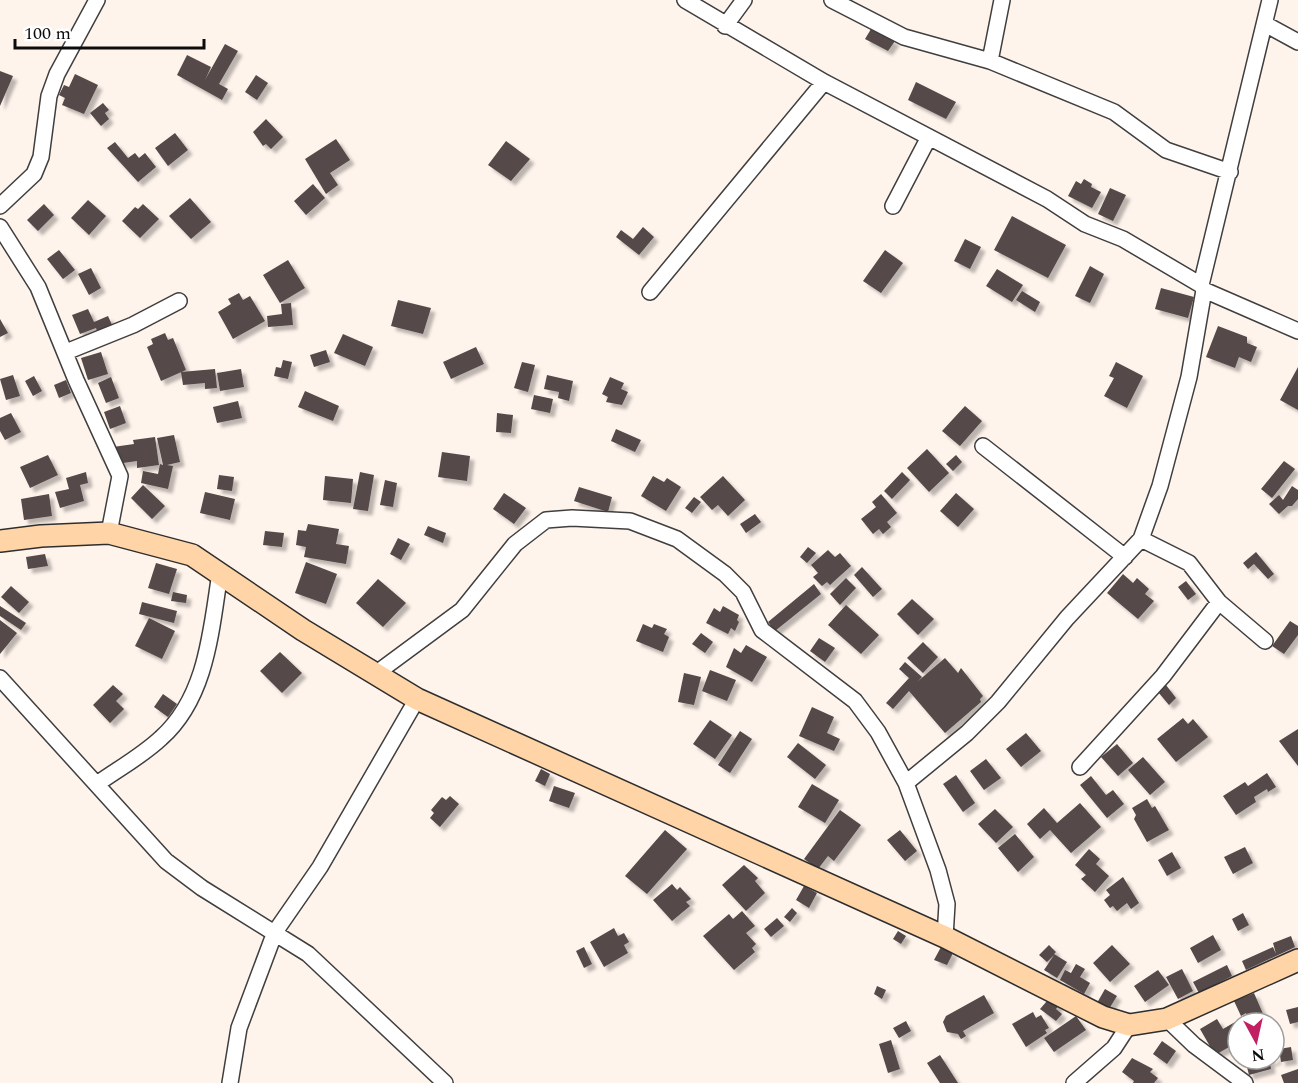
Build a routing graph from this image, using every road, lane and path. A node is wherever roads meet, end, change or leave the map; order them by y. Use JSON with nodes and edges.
{"nodes":[{"id":1,"x":97,"y":0,"type":"edge"},
{"id":2,"x":685,"y":0,"type":"edge"},
{"id":3,"x":744,"y":0,"type":"edge"},
{"id":4,"x":832,"y":0,"type":"edge"},
{"id":5,"x":1002,"y":0,"type":"edge"},
{"id":6,"x":1270,"y":0,"type":"edge"},
{"id":7,"x":1265,"y":24,"type":"junction"},
{"id":8,"x":725,"y":26,"type":"junction"},
{"id":9,"x":1298,"y":42,"type":"edge"},
{"id":10,"x":990,"y":61,"type":"junction"},
{"id":11,"x":824,"y":82,"type":"junction"},
{"id":12,"x":929,"y":137,"type":"junction"},
{"id":13,"x":1230,"y":172,"type":"junction"},
{"id":14,"x":0,"y":206,"type":"edge"},
{"id":15,"x":893,"y":206,"type":"dead end"},
{"id":16,"x":0,"y":227,"type":"edge"},
{"id":17,"x":1203,"y":287,"type":"junction"},
{"id":18,"x":650,"y":292,"type":"dead end"},
{"id":19,"x":179,"y":301,"type":"dead end"},
{"id":20,"x":1298,"y":331,"type":"edge"},
{"id":21,"x":66,"y":352,"type":"junction"},
{"id":22,"x":982,"y":447,"type":"dead end"},
{"id":23,"x":109,"y":533,"type":"junction"},
{"id":24,"x":1141,"y":539,"type":"junction"},
{"id":25,"x":0,"y":541,"type":"edge"},
{"id":26,"x":1125,"y":557,"type":"junction"},
{"id":27,"x":220,"y":573,"type":"junction"},
{"id":28,"x":1219,"y":603,"type":"junction"},
{"id":29,"x":1264,"y":641,"type":"dead end"},
{"id":30,"x":374,"y":675,"type":"junction"},
{"id":31,"x":0,"y":678,"type":"edge"},
{"id":32,"x":417,"y":699,"type":"junction"},
{"id":33,"x":1080,"y":767,"type":"dead end"},
{"id":34,"x":906,"y":783,"type":"junction"},
{"id":35,"x":98,"y":784,"type":"junction"},
{"id":36,"x":275,"y":932,"type":"junction"},
{"id":37,"x":945,"y":937,"type":"junction"},
{"id":38,"x":1298,"y":960,"type":"edge"},
{"id":39,"x":1167,"y":1019,"type":"junction"},
{"id":40,"x":1129,"y":1025,"type":"junction"},
{"id":41,"x":230,"y":1083,"type":"edge"},
{"id":42,"x":445,"y":1083,"type":"edge"},
{"id":43,"x":1074,"y":1083,"type":"edge"},
{"id":44,"x":1245,"y":1083,"type":"edge"}],
"edges":[{"from":1,"to":14,"type":"street"},
{"from":2,"to":8,"type":"street"},
{"from":3,"to":8,"type":"street"},
{"from":4,"to":10,"type":"street"},
{"from":5,"to":10,"type":"street"},
{"from":6,"to":7,"type":"street"},
{"from":7,"to":9,"type":"street"},
{"from":7,"to":13,"type":"street"},
{"from":8,"to":11,"type":"street"},
{"from":10,"to":13,"type":"street"},
{"from":11,"to":12,"type":"street"},
{"from":11,"to":18,"type":"street"},
{"from":12,"to":15,"type":"street"},
{"from":12,"to":17,"type":"street"},
{"from":13,"to":17,"type":"street"},
{"from":16,"to":21,"type":"street"},
{"from":17,"to":20,"type":"street"},
{"from":17,"to":24,"type":"street"},
{"from":19,"to":21,"type":"street"},
{"from":21,"to":23,"type":"street"},
{"from":22,"to":26,"type":"street"},
{"from":23,"to":25,"type":"street"},
{"from":23,"to":27,"type":"street"},
{"from":24,"to":26,"type":"street"},
{"from":24,"to":28,"type":"street"},
{"from":26,"to":34,"type":"street"},
{"from":27,"to":30,"type":"street"},
{"from":27,"to":35,"type":"street"},
{"from":28,"to":29,"type":"street"},
{"from":28,"to":33,"type":"street"},
{"from":30,"to":32,"type":"street"},
{"from":30,"to":34,"type":"street"},
{"from":31,"to":35,"type":"street"},
{"from":32,"to":36,"type":"street"},
{"from":32,"to":37,"type":"street"},
{"from":34,"to":37,"type":"street"},
{"from":35,"to":36,"type":"street"},
{"from":36,"to":41,"type":"street"},
{"from":36,"to":42,"type":"street"},
{"from":37,"to":40,"type":"street"},
{"from":38,"to":39,"type":"street"},
{"from":39,"to":40,"type":"street"},
{"from":39,"to":44,"type":"street"},
{"from":40,"to":43,"type":"street"}]}
